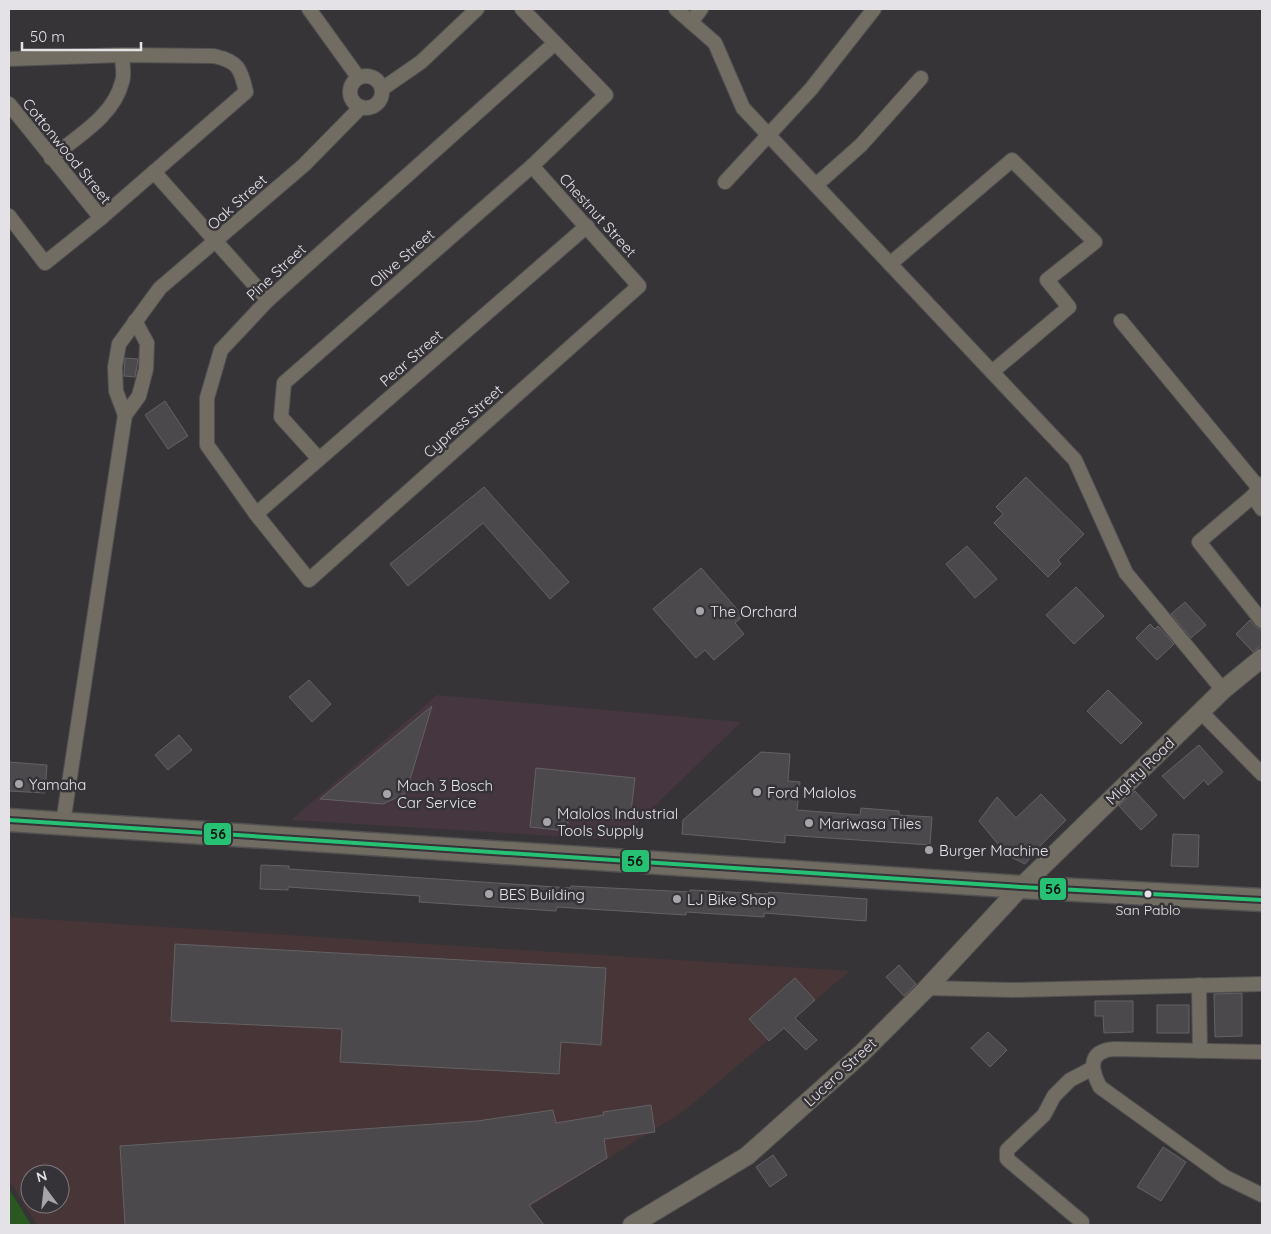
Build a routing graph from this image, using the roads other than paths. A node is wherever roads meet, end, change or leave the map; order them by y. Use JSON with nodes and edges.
{"nodes":[{"id":1,"x":310,"y":9,"type":"edge"},
{"id":2,"x":477,"y":9,"type":"edge"},
{"id":3,"x":522,"y":9,"type":"edge"},
{"id":4,"x":676,"y":9,"type":"edge"},
{"id":5,"x":701,"y":9,"type":"edge"},
{"id":6,"x":874,"y":9,"type":"edge"},
{"id":7,"x":691,"y":22,"type":"junction"},
{"id":8,"x":555,"y":43,"type":"junction"},
{"id":9,"x":122,"y":55,"type":"junction"},
{"id":10,"x":9,"y":59,"type":"edge"},
{"id":11,"x":358,"y":78,"type":"junction"},
{"id":12,"x":921,"y":78,"type":"dead end"},
{"id":13,"x":382,"y":89,"type":"junction"},
{"id":14,"x":9,"y":104,"type":"edge"},
{"id":15,"x":361,"y":107,"type":"junction"},
{"id":16,"x":768,"y":134,"type":"junction"},
{"id":17,"x":51,"y":158,"type":"junction"},
{"id":18,"x":532,"y":166,"type":"junction"},
{"id":19,"x":154,"y":172,"type":"junction"},
{"id":20,"x":725,"y":182,"type":"dead end"},
{"id":21,"x":816,"y":185,"type":"junction"},
{"id":22,"x":9,"y":216,"type":"edge"},
{"id":23,"x":101,"y":218,"type":"junction"},
{"id":24,"x":587,"y":226,"type":"junction"},
{"id":25,"x":217,"y":242,"type":"junction"},
{"id":26,"x":890,"y":264,"type":"junction"},
{"id":27,"x":639,"y":286,"type":"joint"},
{"id":28,"x":268,"y":300,"type":"junction"},
{"id":29,"x":1121,"y":320,"type":"dead end"},
{"id":30,"x":136,"y":321,"type":"junction"},
{"id":31,"x":992,"y":372,"type":"junction"},
{"id":32,"x":125,"y":415,"type":"junction"},
{"id":33,"x":319,"y":459,"type":"junction"},
{"id":34,"x":1258,"y":489,"type":"edge"},
{"id":35,"x":1262,"y":508,"type":"edge"},
{"id":36,"x":256,"y":514,"type":"junction"},
{"id":37,"x":309,"y":580,"type":"joint"},
{"id":38,"x":1262,"y":621,"type":"edge"},
{"id":39,"x":1262,"y":658,"type":"edge"},
{"id":40,"x":1223,"y":690,"type":"junction"},
{"id":41,"x":1201,"y":712,"type":"junction"},
{"id":42,"x":1262,"y":774,"type":"edge"},
{"id":43,"x":9,"y":820,"type":"edge"},
{"id":44,"x":63,"y":823,"type":"junction"},
{"id":45,"x":1021,"y":887,"type":"junction"},
{"id":46,"x":1262,"y":900,"type":"edge"},
{"id":47,"x":1199,"y":984,"type":"junction"},
{"id":48,"x":1262,"y":984,"type":"edge"},
{"id":49,"x":927,"y":988,"type":"junction"},
{"id":50,"x":1200,"y":1051,"type":"junction"},
{"id":51,"x":1262,"y":1052,"type":"edge"},
{"id":52,"x":1093,"y":1068,"type":"junction"},
{"id":53,"x":1262,"y":1195,"type":"edge"},
{"id":54,"x":1082,"y":1222,"type":"dead end"},
{"id":55,"x":632,"y":1225,"type":"edge"}],
"edges":[{"from":1,"to":11,"type":"street"},
{"from":2,"to":13,"type":"street"},
{"from":3,"to":8,"type":"street"},
{"from":4,"to":7,"type":"street"},
{"from":5,"to":7,"type":"street"},
{"from":6,"to":16,"type":"street"},
{"from":7,"to":16,"type":"street"},
{"from":8,"to":18,"type":"street","name":"Olive Street"},
{"from":8,"to":28,"type":"street","name":"Pine Street"},
{"from":9,"to":10,"type":"street"},
{"from":9,"to":17,"type":"street"},
{"from":9,"to":19,"type":"street"},
{"from":11,"to":13,"type":"street"},
{"from":11,"to":15,"type":"street"},
{"from":12,"to":21,"type":"street"},
{"from":13,"to":15,"type":"street"},
{"from":14,"to":17,"type":"street","name":"Cottonwood Street"},
{"from":15,"to":25,"type":"street","name":"Oak Street"},
{"from":16,"to":20,"type":"street"},
{"from":16,"to":21,"type":"street"},
{"from":17,"to":23,"type":"street","name":"Cottonwood Street"},
{"from":18,"to":24,"type":"street","name":"Chestnut Street"},
{"from":18,"to":33,"type":"street","name":"Olive Street"},
{"from":19,"to":23,"type":"street"},
{"from":19,"to":25,"type":"street"},
{"from":21,"to":26,"type":"street"},
{"from":22,"to":23,"type":"street"},
{"from":24,"to":27,"type":"street","name":"Chestnut Street"},
{"from":24,"to":33,"type":"street","name":"Pear Street"},
{"from":25,"to":28,"type":"street"},
{"from":25,"to":30,"type":"street","name":"Oak Street"},
{"from":26,"to":31,"type":"street"},
{"from":26,"to":31,"type":"street"},
{"from":27,"to":37,"type":"street","name":"Cypress Street"},
{"from":28,"to":36,"type":"street","name":"Pine Street"},
{"from":29,"to":34,"type":"street"},
{"from":30,"to":32,"type":"street","name":"Oak Street"},
{"from":30,"to":32,"type":"street"},
{"from":31,"to":40,"type":"street"},
{"from":32,"to":44,"type":"street"},
{"from":33,"to":36,"type":"street","name":"Pear Street"},
{"from":34,"to":35,"type":"street"},
{"from":34,"to":38,"type":"street"},
{"from":36,"to":37,"type":"street","name":"Pine Street"},
{"from":39,"to":40,"type":"street","name":"Mighty Road"},
{"from":40,"to":41,"type":"street","name":"Mighty Road"},
{"from":41,"to":42,"type":"street"},
{"from":41,"to":45,"type":"street","name":"Mighty Road"},
{"from":43,"to":44,"type":"highway"},
{"from":44,"to":45,"type":"highway"},
{"from":45,"to":46,"type":"highway"},
{"from":45,"to":49,"type":"street","name":"Lucero Street"},
{"from":47,"to":48,"type":"street"},
{"from":47,"to":49,"type":"street"},
{"from":47,"to":50,"type":"street"},
{"from":49,"to":55,"type":"street","name":"Lucero Street"},
{"from":50,"to":51,"type":"street"},
{"from":50,"to":52,"type":"street"},
{"from":52,"to":53,"type":"street"},
{"from":52,"to":54,"type":"street"}]}
